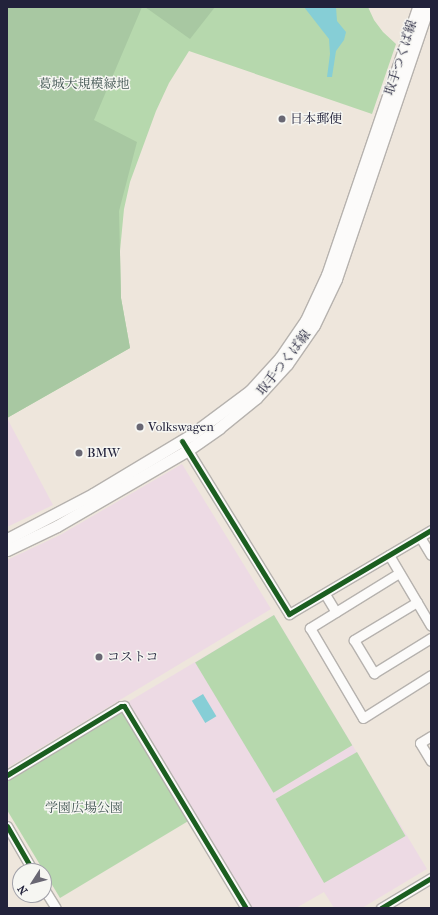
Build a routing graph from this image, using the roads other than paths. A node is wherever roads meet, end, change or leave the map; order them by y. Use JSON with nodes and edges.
{"nodes":[{"id":1,"x":418,"y":7,"type":"edge"},
{"id":2,"x":428,"y":7,"type":"edge"},
{"id":3,"x":185,"y":445,"type":"junction"},
{"id":4,"x":431,"y":530,"type":"edge"},
{"id":5,"x":420,"y":537,"type":"junction"},
{"id":6,"x":7,"y":539,"type":"edge"},
{"id":7,"x":7,"y":550,"type":"edge"},
{"id":8,"x":389,"y":555,"type":"junction"},
{"id":9,"x":431,"y":555,"type":"edge"},
{"id":10,"x":400,"y":573,"type":"junction"},
{"id":11,"x":325,"y":594,"type":"junction"},
{"id":12,"x":417,"y":602,"type":"junction"},
{"id":13,"x":336,"y":612,"type":"junction"},
{"id":14,"x":431,"y":626,"type":"edge"},
{"id":15,"x":431,"y":638,"type":"edge"},
{"id":16,"x":431,"y":675,"type":"edge"},
{"id":17,"x":431,"y":736,"type":"edge"},
{"id":18,"x":431,"y":761,"type":"edge"},
{"id":19,"x":7,"y":775,"type":"edge"},
{"id":20,"x":7,"y":826,"type":"edge"},
{"id":21,"x":28,"y":863,"type":"edge"},
{"id":22,"x":431,"y":878,"type":"edge"},
{"id":23,"x":246,"y":908,"type":"edge"},
{"id":24,"x":380,"y":908,"type":"edge"}],
"edges":[{"from":1,"to":3,"type":"main road","name":"取手つくば線"},
{"from":2,"to":3,"type":"main road","name":"取手つくば線"},
{"from":3,"to":6,"type":"main road","name":"取手つくば線"},
{"from":3,"to":7,"type":"main road","name":"取手つくば線"},
{"from":3,"to":11,"type":"street"},
{"from":4,"to":5,"type":"street"},
{"from":5,"to":8,"type":"street"},
{"from":5,"to":9,"type":"street"},
{"from":8,"to":10,"type":"street"},
{"from":8,"to":11,"type":"street"},
{"from":10,"to":12,"type":"street"},
{"from":10,"to":13,"type":"street"},
{"from":11,"to":13,"type":"street"},
{"from":12,"to":14,"type":"street"},
{"from":12,"to":15,"type":"street"},
{"from":13,"to":16,"type":"street"},
{"from":17,"to":18,"type":"street"},
{"from":19,"to":23,"type":"street"},
{"from":20,"to":21,"type":"street"},
{"from":22,"to":24,"type":"street"}]}
